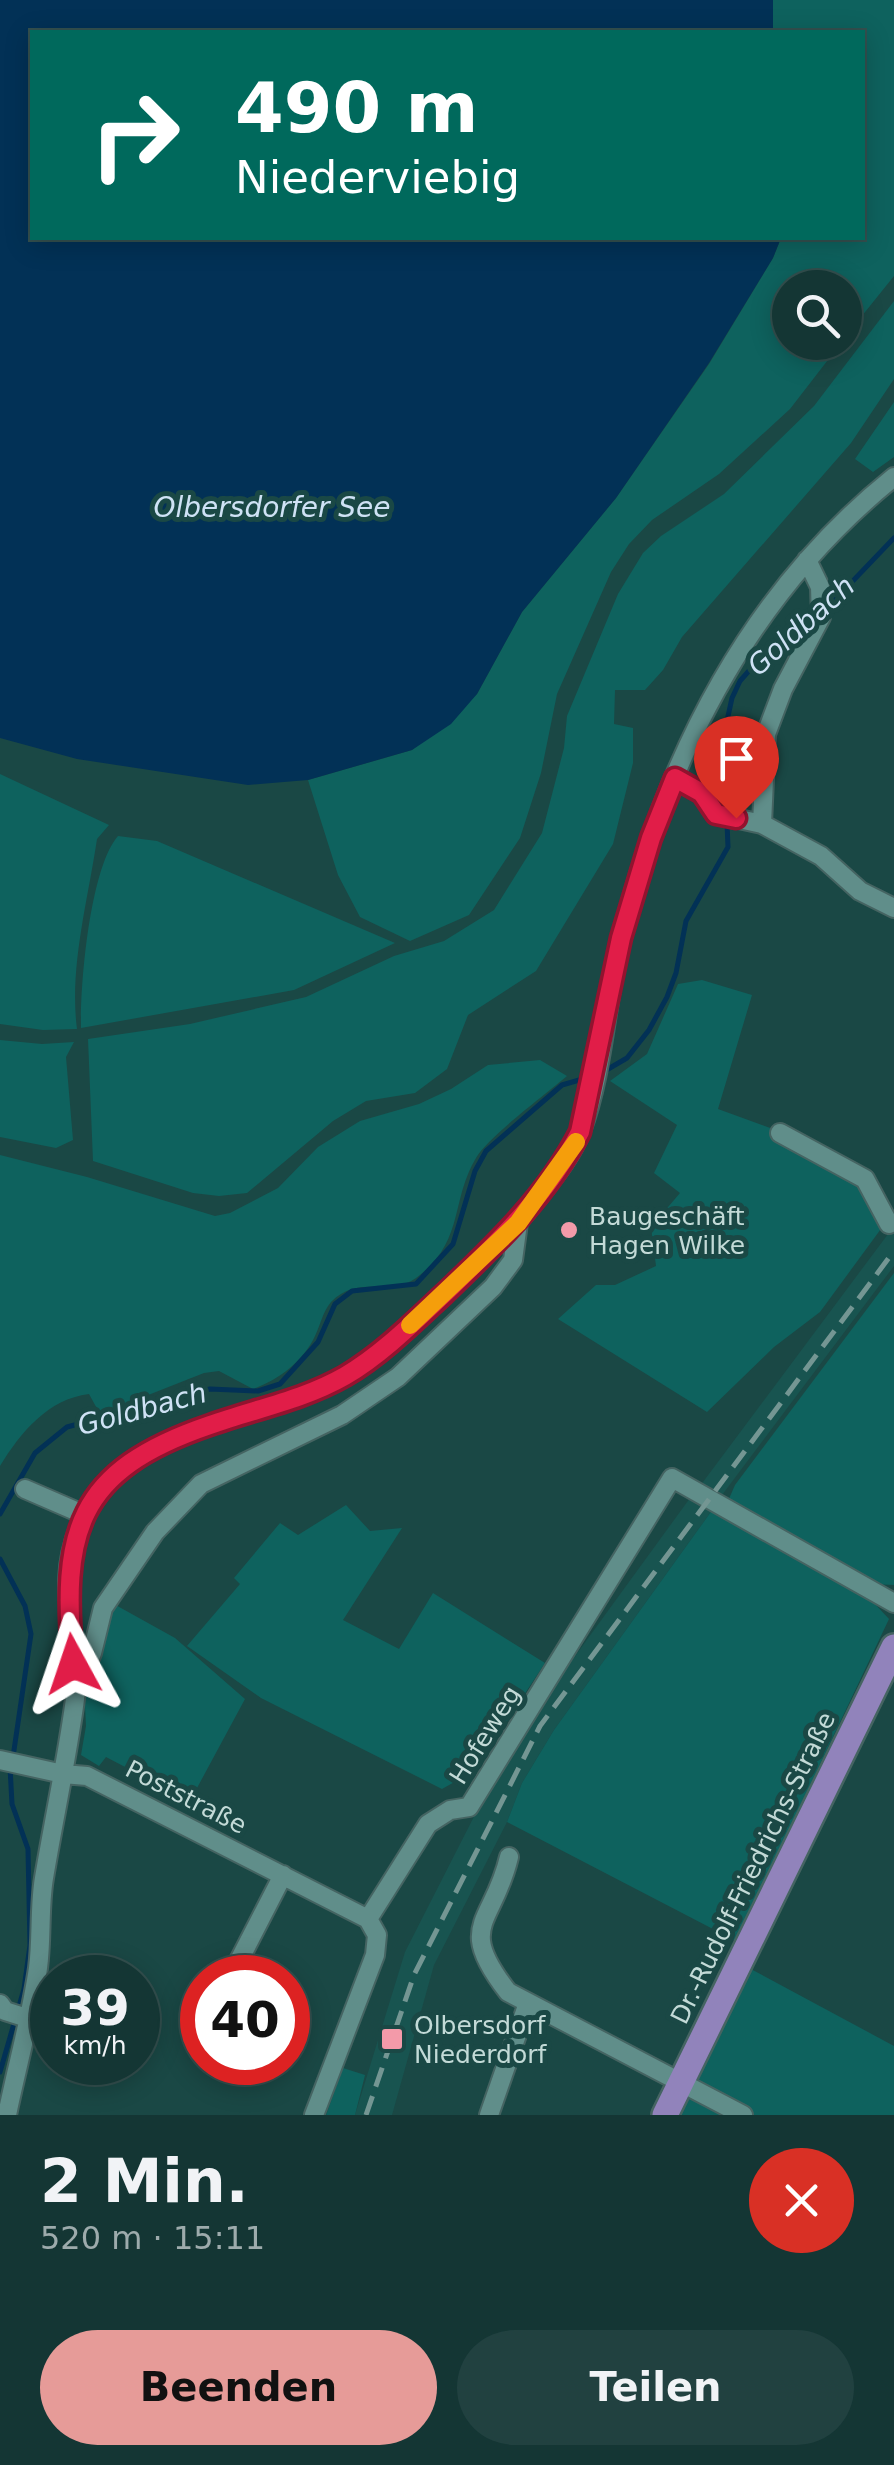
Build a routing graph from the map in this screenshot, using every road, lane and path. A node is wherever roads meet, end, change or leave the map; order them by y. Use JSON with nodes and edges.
{"nodes":[{"id":1,"x":894,"y":477,"type":"edge"},
{"id":2,"x":807,"y":560,"type":"junction"},
{"id":3,"x":675,"y":778,"type":"junction"},
{"id":4,"x":762,"y":824,"type":"junction"},
{"id":5,"x":894,"y":908,"type":"edge"},
{"id":6,"x":780,"y":1134,"type":"dead end"},
{"id":7,"x":518,"y":1223,"type":"junction"},
{"id":8,"x":888,"y":1224,"type":"dead end"},
{"id":9,"x":25,"y":1489,"type":"dead end"},
{"id":10,"x":85,"y":1515,"type":"junction"},
{"id":11,"x":894,"y":1603,"type":"edge"},
{"id":12,"x":894,"y":1647,"type":"edge"},
{"id":13,"x":76,"y":1692,"type":"junction"},
{"id":14,"x":0,"y":1760,"type":"edge"},
{"id":15,"x":63,"y":1774,"type":"junction"},
{"id":16,"x":509,"y":1857,"type":"dead end"},
{"id":17,"x":283,"y":1875,"type":"junction"},
{"id":18,"x":368,"y":1919,"type":"junction"},
{"id":19,"x":242,"y":1955,"type":"edge"},
{"id":20,"x":528,"y":2003,"type":"junction"},
{"id":21,"x":8,"y":2011,"type":"edge"},
{"id":22,"x":682,"y":2081,"type":"junction"},
{"id":23,"x":7,"y":2115,"type":"edge"},
{"id":24,"x":314,"y":2115,"type":"edge"},
{"id":25,"x":489,"y":2115,"type":"edge"},
{"id":26,"x":665,"y":2115,"type":"edge"},
{"id":27,"x":743,"y":2115,"type":"edge"}],
"edges":[{"from":1,"to":2,"type":"street"},
{"from":2,"to":3,"type":"street"},
{"from":2,"to":4,"type":"street"},
{"from":3,"to":4,"type":"street"},
{"from":3,"to":7,"type":"street"},
{"from":4,"to":5,"type":"street"},
{"from":6,"to":8,"type":"street"},
{"from":7,"to":10,"type":"street"},
{"from":7,"to":13,"type":"street"},
{"from":9,"to":10,"type":"street"},
{"from":10,"to":13,"type":"street"},
{"from":11,"to":18,"type":"street","name":"Hofeweg"},
{"from":12,"to":22,"type":"main road","name":"Dr.-Rudolf-Friedrichs-Straße"},
{"from":13,"to":15,"type":"street"},
{"from":14,"to":15,"type":"street","name":"Poststraße"},
{"from":15,"to":17,"type":"street","name":"Poststraße"},
{"from":15,"to":21,"type":"street"},
{"from":16,"to":20,"type":"street"},
{"from":17,"to":18,"type":"street","name":"Poststraße"},
{"from":17,"to":19,"type":"street"},
{"from":18,"to":24,"type":"street"},
{"from":20,"to":22,"type":"street"},
{"from":20,"to":25,"type":"street"},
{"from":21,"to":23,"type":"street"},
{"from":22,"to":26,"type":"main road","name":"Dr.-Rudolf-Friedrichs-Straße"},
{"from":22,"to":27,"type":"street"}]}
